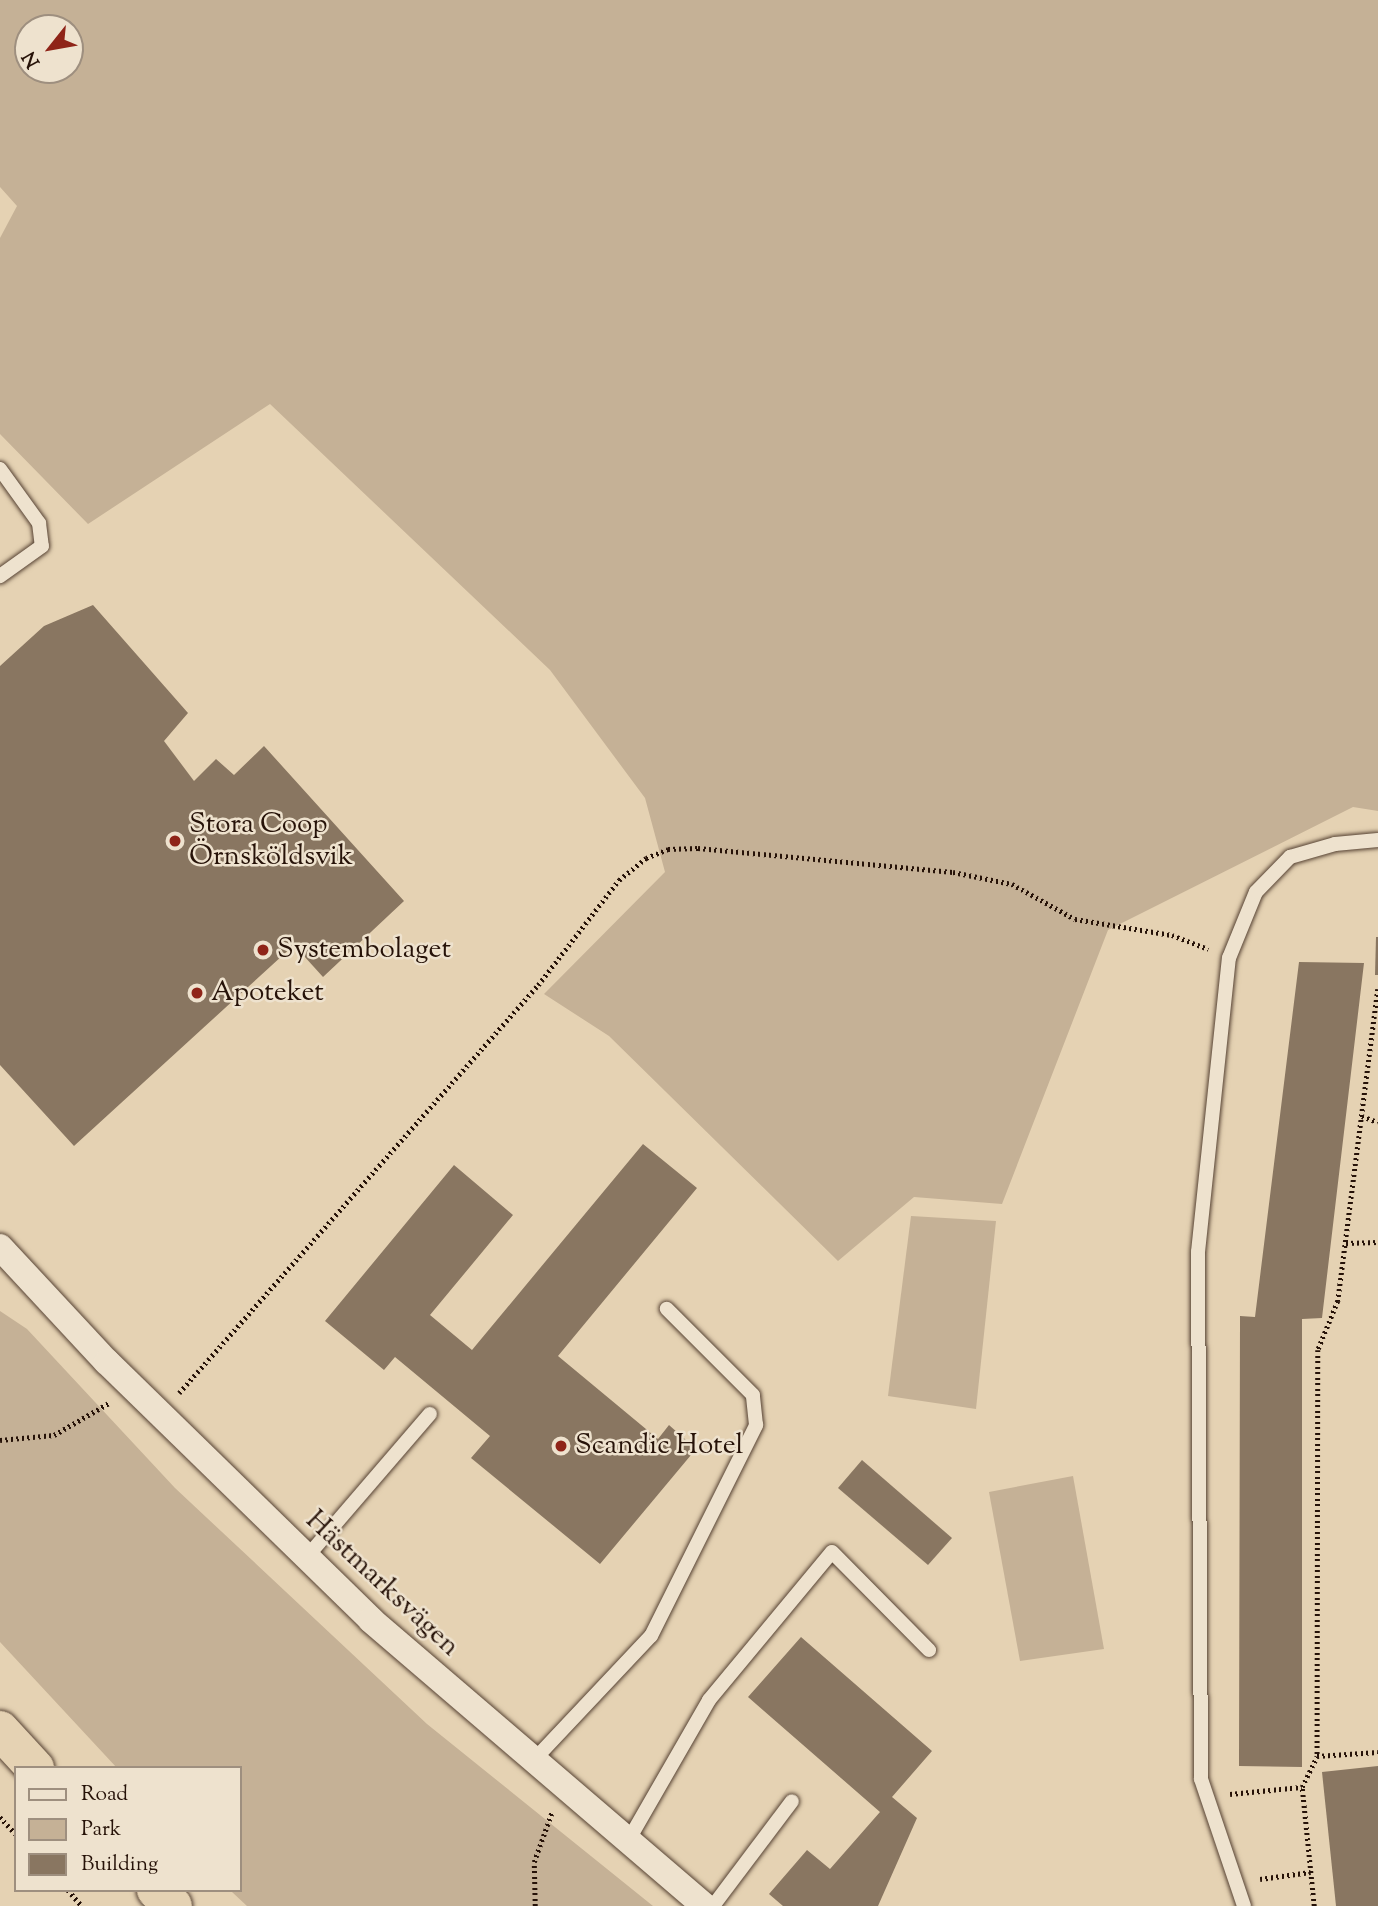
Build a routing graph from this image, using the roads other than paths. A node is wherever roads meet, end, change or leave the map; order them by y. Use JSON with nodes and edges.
{"nodes":[{"id":1,"x":0,"y":469,"type":"edge"},
{"id":2,"x":0,"y":576,"type":"edge"},
{"id":3,"x":1378,"y":840,"type":"edge"},
{"id":4,"x":0,"y":1247,"type":"edge"},
{"id":5,"x":0,"y":1267,"type":"edge"},
{"id":6,"x":34,"y":1288,"type":"junction"},
{"id":7,"x":667,"y":1309,"type":"dead end"},
{"id":8,"x":430,"y":1414,"type":"dead end"},
{"id":9,"x":306,"y":1558,"type":"junction"},
{"id":10,"x":929,"y":1650,"type":"dead end"},
{"id":11,"x":0,"y":1730,"type":"edge"},
{"id":12,"x":533,"y":1761,"type":"junction"},
{"id":13,"x":32,"y":1766,"type":"edge"},
{"id":14,"x":792,"y":1801,"type":"dead end"},
{"id":15,"x":628,"y":1841,"type":"junction"},
{"id":16,"x":158,"y":1892,"type":"edge"},
{"id":17,"x":173,"y":1906,"type":"edge"},
{"id":18,"x":705,"y":1906,"type":"edge"},
{"id":19,"x":713,"y":1906,"type":"edge"},
{"id":20,"x":1244,"y":1906,"type":"edge"}],
"edges":[{"from":1,"to":2,"type":"lane"},
{"from":3,"to":20,"type":"lane"},
{"from":4,"to":6,"type":"street","name":"Hästmarksvägen"},
{"from":5,"to":6,"type":"street","name":"Hästmarksvägen"},
{"from":6,"to":9,"type":"street","name":"Hästmarksvägen"},
{"from":7,"to":12,"type":"lane"},
{"from":8,"to":9,"type":"lane"},
{"from":9,"to":12,"type":"street","name":"Hästmarksvägen"},
{"from":10,"to":15,"type":"lane"},
{"from":11,"to":13,"type":"highway"},
{"from":12,"to":15,"type":"street","name":"Hästmarksvägen"},
{"from":14,"to":19,"type":"lane"},
{"from":15,"to":18,"type":"street","name":"Hästmarksvägen"},
{"from":16,"to":17,"type":"highway"}]}
